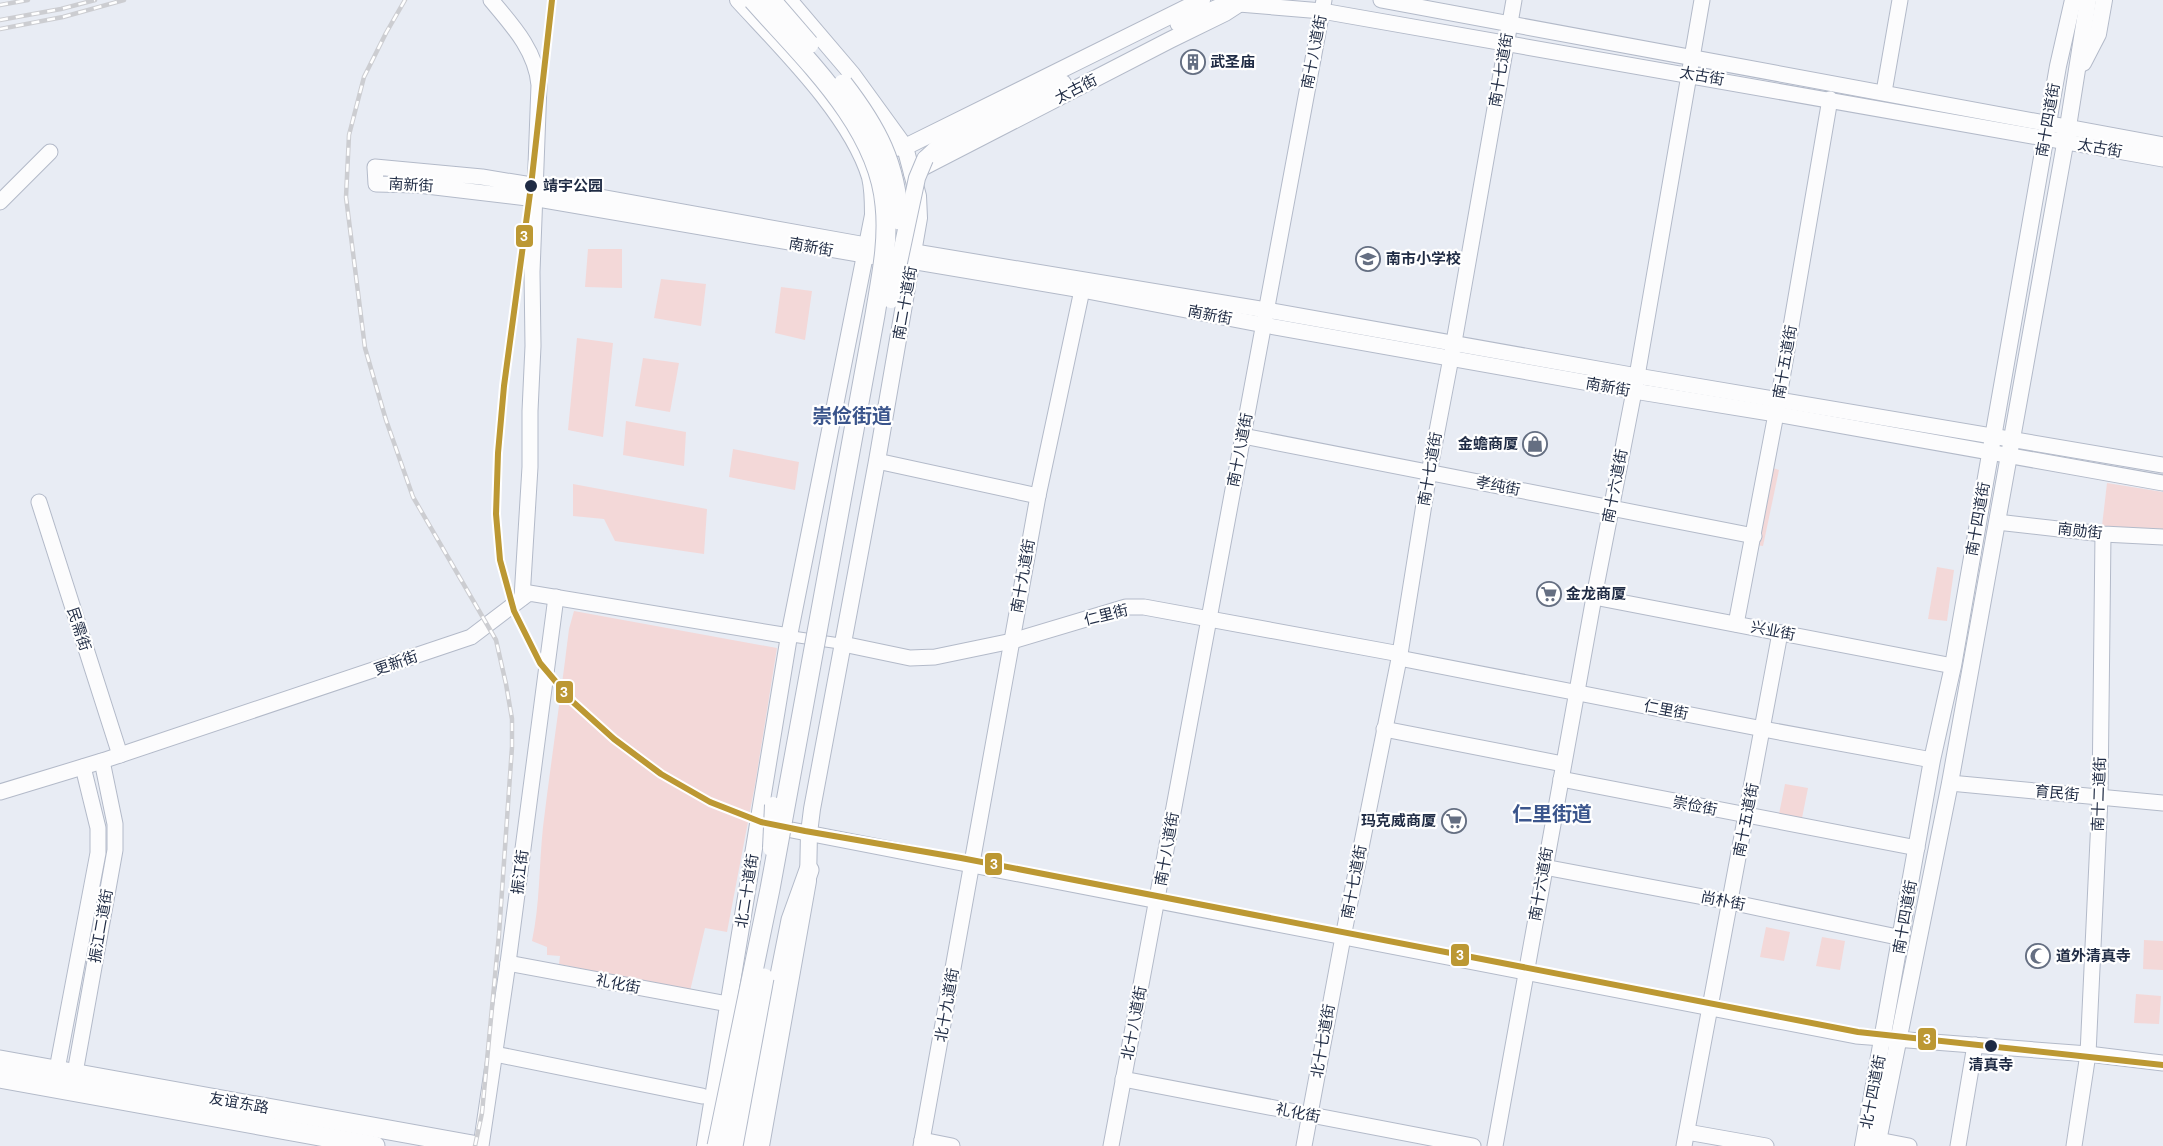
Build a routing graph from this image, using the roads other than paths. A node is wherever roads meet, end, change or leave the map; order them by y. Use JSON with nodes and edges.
{"nodes":[{"id":1,"x":491,"y":0,"type":"edge"},
{"id":2,"x":503,"y":0,"type":"edge"},
{"id":3,"x":738,"y":0,"type":"edge"},
{"id":4,"x":753,"y":0,"type":"edge"},
{"id":5,"x":771,"y":0,"type":"edge"},
{"id":6,"x":789,"y":0,"type":"edge"},
{"id":7,"x":1202,"y":0,"type":"edge"},
{"id":8,"x":1381,"y":0,"type":"edge"},
{"id":9,"x":1514,"y":0,"type":"edge"},
{"id":10,"x":1702,"y":0,"type":"edge"},
{"id":11,"x":1900,"y":0,"type":"edge"},
{"id":12,"x":2061,"y":0,"type":"edge"},
{"id":13,"x":2072,"y":0,"type":"edge"},
{"id":14,"x":2088,"y":0,"type":"edge"},
{"id":15,"x":2104,"y":0,"type":"edge"},
{"id":16,"x":1239,"y":1,"type":"edge"},
{"id":17,"x":1323,"y":5,"type":"edge"},
{"id":18,"x":1178,"y":24,"type":"joint"},
{"id":19,"x":1509,"y":24,"type":"junction"},
{"id":20,"x":1506,"y":42,"type":"junction"},
{"id":21,"x":1692,"y":57,"type":"junction"},
{"id":22,"x":2058,"y":66,"type":"junction"},
{"id":23,"x":1689,"y":74,"type":"junction"},
{"id":24,"x":2076,"y":76,"type":"junction"},
{"id":25,"x":1884,"y":92,"type":"junction"},
{"id":26,"x":1830,"y":100,"type":"junction"},
{"id":27,"x":2047,"y":130,"type":"junction"},
{"id":28,"x":2066,"y":134,"type":"junction"},
{"id":29,"x":2163,"y":145,"type":"edge"},
{"id":30,"x":905,"y":147,"type":"junction"},
{"id":31,"x":859,"y":149,"type":"junction"},
{"id":32,"x":50,"y":152,"type":"dead end"},
{"id":33,"x":2163,"y":159,"type":"edge"},
{"id":34,"x":913,"y":173,"type":"junction"},
{"id":35,"x":870,"y":178,"type":"junction"},
{"id":36,"x":539,"y":193,"type":"junction"},
{"id":37,"x":0,"y":202,"type":"edge"},
{"id":38,"x":867,"y":251,"type":"junction"},
{"id":39,"x":913,"y":256,"type":"junction"},
{"id":40,"x":1082,"y":290,"type":"junction"},
{"id":41,"x":891,"y":300,"type":"junction"},
{"id":42,"x":1266,"y":310,"type":"junction"},
{"id":43,"x":1264,"y":325,"type":"junction"},
{"id":44,"x":1454,"y":342,"type":"junction"},
{"id":45,"x":1452,"y":359,"type":"junction"},
{"id":46,"x":1637,"y":376,"type":"junction"},
{"id":47,"x":1634,"y":391,"type":"junction"},
{"id":48,"x":1777,"y":407,"type":"junction"},
{"id":49,"x":1992,"y":435,"type":"junction"},
{"id":50,"x":1243,"y":436,"type":"junction"},
{"id":51,"x":2012,"y":438,"type":"junction"},
{"id":52,"x":1989,"y":452,"type":"junction"},
{"id":53,"x":2009,"y":455,"type":"junction"},
{"id":54,"x":877,"y":461,"type":"junction"},
{"id":55,"x":2163,"y":465,"type":"edge"},
{"id":56,"x":1429,"y":473,"type":"junction"},
{"id":57,"x":2163,"y":483,"type":"edge"},
{"id":58,"x":1038,"y":496,"type":"junction"},
{"id":59,"x":39,"y":502,"type":"dead end"},
{"id":60,"x":1611,"y":508,"type":"junction"},
{"id":61,"x":1997,"y":522,"type":"junction"},
{"id":62,"x":2103,"y":534,"type":"junction"},
{"id":63,"x":1754,"y":536,"type":"junction"},
{"id":64,"x":2163,"y":537,"type":"edge"},
{"id":65,"x":526,"y":595,"type":"junction"},
{"id":66,"x":556,"y":597,"type":"junction"},
{"id":67,"x":1594,"y":597,"type":"junction"},
{"id":68,"x":1208,"y":618,"type":"junction"},
{"id":69,"x":1736,"y":624,"type":"junction"},
{"id":70,"x":1780,"y":632,"type":"junction"},
{"id":71,"x":794,"y":637,"type":"junction"},
{"id":72,"x":1012,"y":641,"type":"junction"},
{"id":73,"x":843,"y":644,"type":"junction"},
{"id":74,"x":1399,"y":656,"type":"junction"},
{"id":75,"x":1953,"y":666,"type":"junction"},
{"id":76,"x":1576,"y":692,"type":"junction"},
{"id":77,"x":1384,"y":728,"type":"junction"},
{"id":78,"x":1763,"y":729,"type":"junction"},
{"id":79,"x":120,"y":755,"type":"junction"},
{"id":80,"x":1932,"y":760,"type":"junction"},
{"id":81,"x":102,"y":761,"type":"junction"},
{"id":82,"x":83,"y":767,"type":"junction"},
{"id":83,"x":1562,"y":772,"type":"junction"},
{"id":84,"x":1950,"y":783,"type":"junction"},
{"id":85,"x":0,"y":792,"type":"edge"},
{"id":86,"x":2100,"y":797,"type":"junction"},
{"id":87,"x":2163,"y":803,"type":"edge"},
{"id":88,"x":1747,"y":816,"type":"junction"},
{"id":89,"x":758,"y":823,"type":"junction"},
{"id":90,"x":809,"y":833,"type":"junction"},
{"id":91,"x":1917,"y":848,"type":"junction"},
{"id":92,"x":970,"y":864,"type":"junction"},
{"id":93,"x":1544,"y":867,"type":"junction"},
{"id":94,"x":809,"y":870,"type":"junction"},
{"id":95,"x":770,"y":889,"type":"junction"},
{"id":96,"x":1157,"y":901,"type":"junction"},
{"id":97,"x":1730,"y":902,"type":"junction"},
{"id":98,"x":1343,"y":937,"type":"junction"},
{"id":99,"x":1902,"y":938,"type":"junction"},
{"id":100,"x":508,"y":963,"type":"junction"},
{"id":101,"x":1525,"y":971,"type":"junction"},
{"id":102,"x":728,"y":1004,"type":"junction"},
{"id":103,"x":1709,"y":1007,"type":"junction"},
{"id":104,"x":1890,"y":1038,"type":"junction"},
{"id":105,"x":1975,"y":1045,"type":"junction"},
{"id":106,"x":495,"y":1054,"type":"junction"},
{"id":107,"x":2088,"y":1054,"type":"junction"},
{"id":108,"x":0,"y":1060,"type":"edge"},
{"id":109,"x":2163,"y":1063,"type":"edge"},
{"id":110,"x":0,"y":1078,"type":"edge"},
{"id":111,"x":1123,"y":1079,"type":"junction"},
{"id":112,"x":64,"y":1081,"type":"junction"},
{"id":113,"x":702,"y":1096,"type":"dead end"},
{"id":114,"x":1310,"y":1115,"type":"junction"},
{"id":115,"x":1685,"y":1139,"type":"edge"},
{"id":116,"x":922,"y":1143,"type":"edge"},
{"id":117,"x":1872,"y":1144,"type":"edge"},
{"id":118,"x":375,"y":1146,"type":"edge"},
{"id":119,"x":480,"y":1146,"type":"edge"},
{"id":120,"x":705,"y":1146,"type":"edge"},
{"id":121,"x":717,"y":1146,"type":"edge"},
{"id":122,"x":733,"y":1146,"type":"edge"},
{"id":123,"x":746,"y":1146,"type":"edge"},
{"id":124,"x":761,"y":1146,"type":"edge"},
{"id":125,"x":952,"y":1146,"type":"edge"},
{"id":126,"x":1111,"y":1146,"type":"edge"},
{"id":127,"x":1304,"y":1146,"type":"edge"},
{"id":128,"x":1473,"y":1146,"type":"edge"},
{"id":129,"x":1495,"y":1146,"type":"edge"},
{"id":130,"x":1766,"y":1146,"type":"edge"},
{"id":131,"x":1909,"y":1146,"type":"edge"},
{"id":132,"x":1958,"y":1146,"type":"edge"},
{"id":133,"x":2074,"y":1146,"type":"edge"}],
"edges":[{"from":1,"to":36,"type":"street"},
{"from":2,"to":36,"type":"street"},
{"from":3,"to":31,"type":"main road"},
{"from":4,"to":95,"type":"highway","bridge":true},
{"from":5,"to":41,"type":"highway","bridge":true},
{"from":6,"to":30,"type":"main road","name":"南二十道街"},
{"from":7,"to":30,"type":"main road","name":"太古街"},
{"from":8,"to":19,"type":"street","name":"太古街"},
{"from":9,"to":19,"type":"street","name":"南十七道街"},
{"from":10,"to":21,"type":"street","name":"南十六道街"},
{"from":11,"to":25,"type":"street"},
{"from":12,"to":22,"type":"main road"},
{"from":13,"to":22,"type":"main road","name":"南十四道街"},
{"from":14,"to":24,"type":"main road"},
{"from":15,"to":24,"type":"main road"},
{"from":16,"to":17,"type":"street","name":"太古街"},
{"from":16,"to":18,"type":"street","name":"太古街"},
{"from":16,"to":34,"type":"main road","name":"太古街"},
{"from":17,"to":20,"type":"street","name":"太古街"},
{"from":17,"to":42,"type":"street","name":"南十八道街"},
{"from":18,"to":41,"type":"main road","name":"太古街","bridge":true},
{"from":19,"to":20,"type":"street","name":"南十七道街"},
{"from":19,"to":21,"type":"street","name":"太古街"},
{"from":20,"to":23,"type":"street","name":"太古街"},
{"from":20,"to":44,"type":"street","name":"南十七道街"},
{"from":21,"to":23,"type":"street","name":"南十六道街"},
{"from":21,"to":25,"type":"street","name":"太古街"},
{"from":22,"to":27,"type":"main road","name":"南十四道街"},
{"from":23,"to":26,"type":"street","name":"太古街"},
{"from":23,"to":46,"type":"street","name":"南十六道街"},
{"from":24,"to":28,"type":"main road"},
{"from":25,"to":27,"type":"street","name":"太古街"},
{"from":26,"to":27,"type":"street","name":"太古街"},
{"from":26,"to":48,"type":"street","name":"南十五道街"},
{"from":27,"to":28,"type":"street","name":"太古街"},
{"from":27,"to":49,"type":"main road","name":"南十四道街"},
{"from":28,"to":29,"type":"street","name":"太古街"},
{"from":28,"to":33,"type":"street","name":"太古街"},
{"from":28,"to":51,"type":"main road"},
{"from":30,"to":31,"type":"main road"},
{"from":30,"to":34,"type":"main road","name":"南二十道街"},
{"from":31,"to":35,"type":"main road"},
{"from":32,"to":37,"type":"street"},
{"from":34,"to":35,"type":"main road"},
{"from":34,"to":39,"type":"main road","name":"南二十道街"},
{"from":35,"to":38,"type":"main road"},
{"from":36,"to":36,"type":"street","name":"南新街"},
{"from":36,"to":38,"type":"street","name":"南新街"},
{"from":36,"to":65,"type":"street"},
{"from":38,"to":39,"type":"street","name":"南新街"},
{"from":38,"to":71,"type":"main road"},
{"from":39,"to":40,"type":"street","name":"南新街"},
{"from":39,"to":42,"type":"street","name":"南新街"},
{"from":39,"to":54,"type":"main road","name":"南二十道街"},
{"from":40,"to":43,"type":"street","name":"南新街"},
{"from":40,"to":58,"type":"street","name":"南十九道街"},
{"from":41,"to":122,"type":"highway","bridge":true},
{"from":42,"to":43,"type":"street","name":"南十八道街"},
{"from":42,"to":44,"type":"street","name":"南新街"},
{"from":43,"to":45,"type":"street","name":"南新街"},
{"from":43,"to":50,"type":"street","name":"南十八道街"},
{"from":44,"to":45,"type":"street","name":"南十七道街"},
{"from":44,"to":46,"type":"street","name":"南新街"},
{"from":45,"to":47,"type":"street","name":"南新街"},
{"from":45,"to":56,"type":"street","name":"南十七道街"},
{"from":46,"to":47,"type":"street","name":"南十六道街"},
{"from":46,"to":48,"type":"street","name":"南新街"},
{"from":47,"to":48,"type":"street","name":"南新街"},
{"from":47,"to":60,"type":"street","name":"南十六道街"},
{"from":48,"to":49,"type":"street","name":"南新街"},
{"from":48,"to":52,"type":"street","name":"南新街"},
{"from":48,"to":63,"type":"street","name":"南十五道街"},
{"from":49,"to":51,"type":"street","name":"南新街"},
{"from":49,"to":52,"type":"main road","name":"南十四道街"},
{"from":50,"to":56,"type":"street","name":"孝纯街"},
{"from":50,"to":68,"type":"street","name":"南十八道街"},
{"from":51,"to":53,"type":"main road"},
{"from":51,"to":55,"type":"street"},
{"from":52,"to":53,"type":"street","name":"南新街"},
{"from":52,"to":75,"type":"main road","name":"南十四道街"},
{"from":53,"to":57,"type":"street"},
{"from":53,"to":61,"type":"main road"},
{"from":54,"to":58,"type":"street"},
{"from":54,"to":73,"type":"main road","name":"南二十道街"},
{"from":56,"to":60,"type":"street","name":"孝纯街"},
{"from":56,"to":74,"type":"street","name":"南十七道街"},
{"from":58,"to":72,"type":"street","name":"南十九道街"},
{"from":59,"to":79,"type":"street","name":"民需街"},
{"from":60,"to":63,"type":"street","name":"孝纯街"},
{"from":60,"to":67,"type":"street","name":"南十六道街"},
{"from":61,"to":62,"type":"street","name":"南勋街"},
{"from":61,"to":84,"type":"main road"},
{"from":62,"to":64,"type":"street","name":"南勋街"},
{"from":62,"to":86,"type":"street","name":"南十二道街"},
{"from":63,"to":69,"type":"street","name":"南十五道街"},
{"from":65,"to":66,"type":"street"},
{"from":65,"to":79,"type":"street","name":"更新街"},
{"from":66,"to":71,"type":"street"},
{"from":66,"to":100,"type":"street","name":"振江街"},
{"from":67,"to":69,"type":"street","name":"兴业街"},
{"from":67,"to":76,"type":"street","name":"南十六道街"},
{"from":68,"to":72,"type":"street","name":"仁里街"},
{"from":68,"to":74,"type":"street","name":"仁里街"},
{"from":68,"to":96,"type":"street","name":"南十八道街"},
{"from":69,"to":70,"type":"street","name":"兴业街"},
{"from":70,"to":75,"type":"street","name":"兴业街"},
{"from":70,"to":78,"type":"street","name":"南十五道街"},
{"from":71,"to":73,"type":"street"},
{"from":71,"to":89,"type":"main road","name":"北二十道街"},
{"from":71,"to":95,"type":"main road","bridge":true},
{"from":72,"to":73,"type":"street","name":"仁里街"},
{"from":72,"to":92,"type":"street","name":"南十九道街"},
{"from":73,"to":90,"type":"main road"},
{"from":74,"to":76,"type":"street","name":"仁里街"},
{"from":74,"to":77,"type":"street","name":"南十七道街"},
{"from":75,"to":80,"type":"main road","name":"南十四道街"},
{"from":76,"to":78,"type":"street","name":"仁里街"},
{"from":76,"to":83,"type":"street","name":"南十六道街"},
{"from":77,"to":83,"type":"street","name":"崇俭街"},
{"from":77,"to":98,"type":"street","name":"南十七道街"},
{"from":78,"to":80,"type":"street","name":"仁里街"},
{"from":78,"to":88,"type":"street","name":"南十五道街"},
{"from":79,"to":81,"type":"street","name":"更新街"},
{"from":80,"to":91,"type":"main road","name":"南十四道街"},
{"from":81,"to":82,"type":"street","name":"更新街"},
{"from":81,"to":112,"type":"street","name":"振江二道街"},
{"from":82,"to":85,"type":"street","name":"更新街"},
{"from":82,"to":112,"type":"street","name":"振江二道街"},
{"from":83,"to":88,"type":"street","name":"崇俭街"},
{"from":83,"to":93,"type":"street","name":"南十六道街"},
{"from":84,"to":86,"type":"street","name":"育民街"},
{"from":84,"to":104,"type":"main road"},
{"from":86,"to":87,"type":"street","name":"育民街"},
{"from":86,"to":107,"type":"street","name":"南十二道街"},
{"from":88,"to":91,"type":"street","name":"崇俭街"},
{"from":88,"to":97,"type":"street","name":"南十五道街"},
{"from":89,"to":90,"type":"street"},
{"from":89,"to":102,"type":"main road","name":"北二十道街"},
{"from":90,"to":92,"type":"street"},
{"from":90,"to":94,"type":"main road"},
{"from":91,"to":99,"type":"main road","name":"南十四道街"},
{"from":92,"to":96,"type":"street"},
{"from":92,"to":116,"type":"street","name":"北十九道街"},
{"from":93,"to":97,"type":"street","name":"尚朴街"},
{"from":93,"to":101,"type":"street","name":"南十六道街"},
{"from":94,"to":123,"type":"highway"},
{"from":94,"to":124,"type":"main road"},
{"from":95,"to":121,"type":"highway","bridge":true},
{"from":96,"to":98,"type":"street"},
{"from":96,"to":111,"type":"street","name":"北十八道街"},
{"from":97,"to":99,"type":"street","name":"尚朴街"},
{"from":97,"to":103,"type":"street","name":"南十五道街"},
{"from":98,"to":101,"type":"street"},
{"from":98,"to":114,"type":"street","name":"北十七道街"},
{"from":99,"to":104,"type":"main road","name":"南十四道街"},
{"from":100,"to":102,"type":"street","name":"礼化街"},
{"from":100,"to":106,"type":"street","name":"振江街"},
{"from":101,"to":103,"type":"street"},
{"from":101,"to":129,"type":"street","name":"南十六道街"},
{"from":102,"to":120,"type":"main road","name":"北二十道街"},
{"from":103,"to":104,"type":"street"},
{"from":103,"to":115,"type":"street","name":"南十五道街"},
{"from":104,"to":105,"type":"street"},
{"from":104,"to":117,"type":"main road","name":"北十四道街"},
{"from":105,"to":107,"type":"street"},
{"from":105,"to":132,"type":"street"},
{"from":106,"to":113,"type":"street"},
{"from":106,"to":119,"type":"street","name":"振江街"},
{"from":107,"to":109,"type":"street"},
{"from":107,"to":133,"type":"street","name":"南十二道街"},
{"from":108,"to":112,"type":"highway","name":"友谊东路"},
{"from":110,"to":112,"type":"highway","name":"友谊东路"},
{"from":111,"to":114,"type":"street","name":"礼化街"},
{"from":111,"to":126,"type":"street","name":"北十八道街"},
{"from":112,"to":118,"type":"highway","name":"友谊东路"},
{"from":112,"to":119,"type":"highway","name":"友谊东路"},
{"from":114,"to":127,"type":"street","name":"北十七道街"},
{"from":114,"to":128,"type":"street","name":"礼化街"},
{"from":115,"to":130,"type":"street"},
{"from":116,"to":125,"type":"street"},
{"from":117,"to":131,"type":"street"}]}
